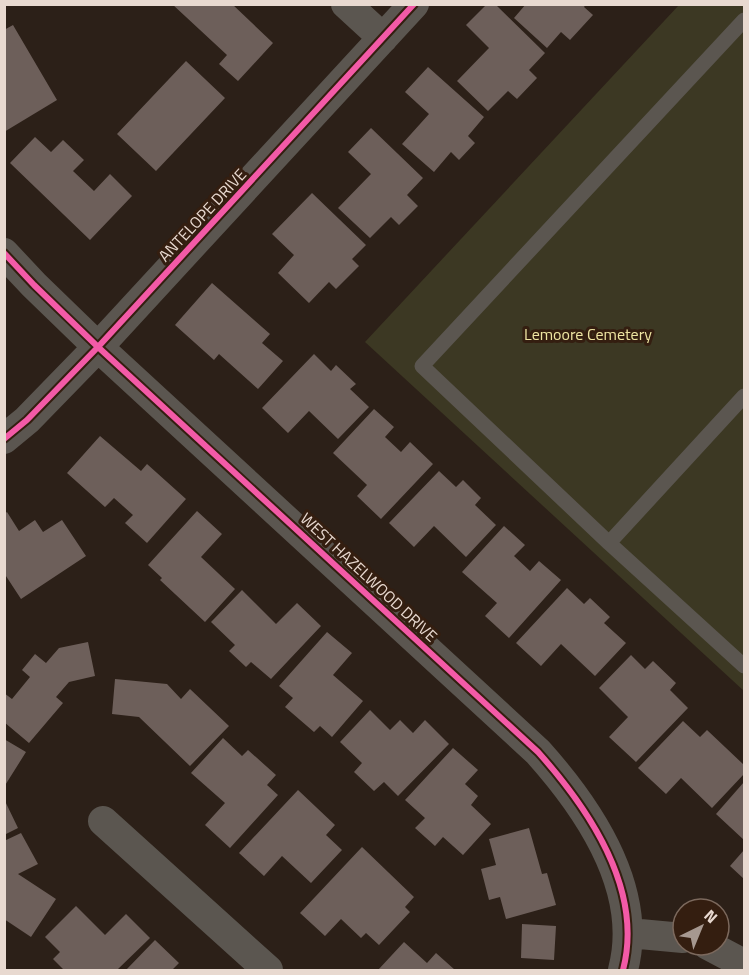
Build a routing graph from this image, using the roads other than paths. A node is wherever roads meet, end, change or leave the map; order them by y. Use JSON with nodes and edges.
{"nodes":[{"id":1,"x":346,"y":4,"type":"edge"},
{"id":2,"x":414,"y":4,"type":"edge"},
{"id":3,"x":744,"y":20,"type":"edge"},
{"id":4,"x":383,"y":38,"type":"junction"},
{"id":5,"x":4,"y":253,"type":"edge"},
{"id":6,"x":98,"y":347,"type":"junction"},
{"id":7,"x":744,"y":396,"type":"edge"},
{"id":8,"x":4,"y":439,"type":"edge"},
{"id":9,"x":609,"y":543,"type":"junction"},
{"id":10,"x":744,"y":666,"type":"edge"},
{"id":11,"x":103,"y":821,"type":"dead end"},
{"id":12,"x":629,"y":933,"type":"junction"},
{"id":13,"x":671,"y":937,"type":"edge"},
{"id":14,"x":268,"y":970,"type":"edge"},
{"id":15,"x":623,"y":970,"type":"edge"}],
"edges":[{"from":1,"to":4,"type":"street"},
{"from":2,"to":4,"type":"street","name":"ANTELOPE DRIVE"},
{"from":3,"to":9,"type":"lane"},
{"from":4,"to":6,"type":"street","name":"ANTELOPE DRIVE"},
{"from":5,"to":6,"type":"street","name":"WEST HAZELWOOD DRIVE"},
{"from":6,"to":8,"type":"street","name":"ANTELOPE DRIVE"},
{"from":6,"to":12,"type":"street","name":"WEST HAZELWOOD DRIVE"},
{"from":7,"to":9,"type":"lane"},
{"from":9,"to":10,"type":"lane"},
{"from":11,"to":14,"type":"street"},
{"from":12,"to":13,"type":"street"},
{"from":12,"to":15,"type":"street","name":"WEST HAZELWOOD DRIVE"}]}
